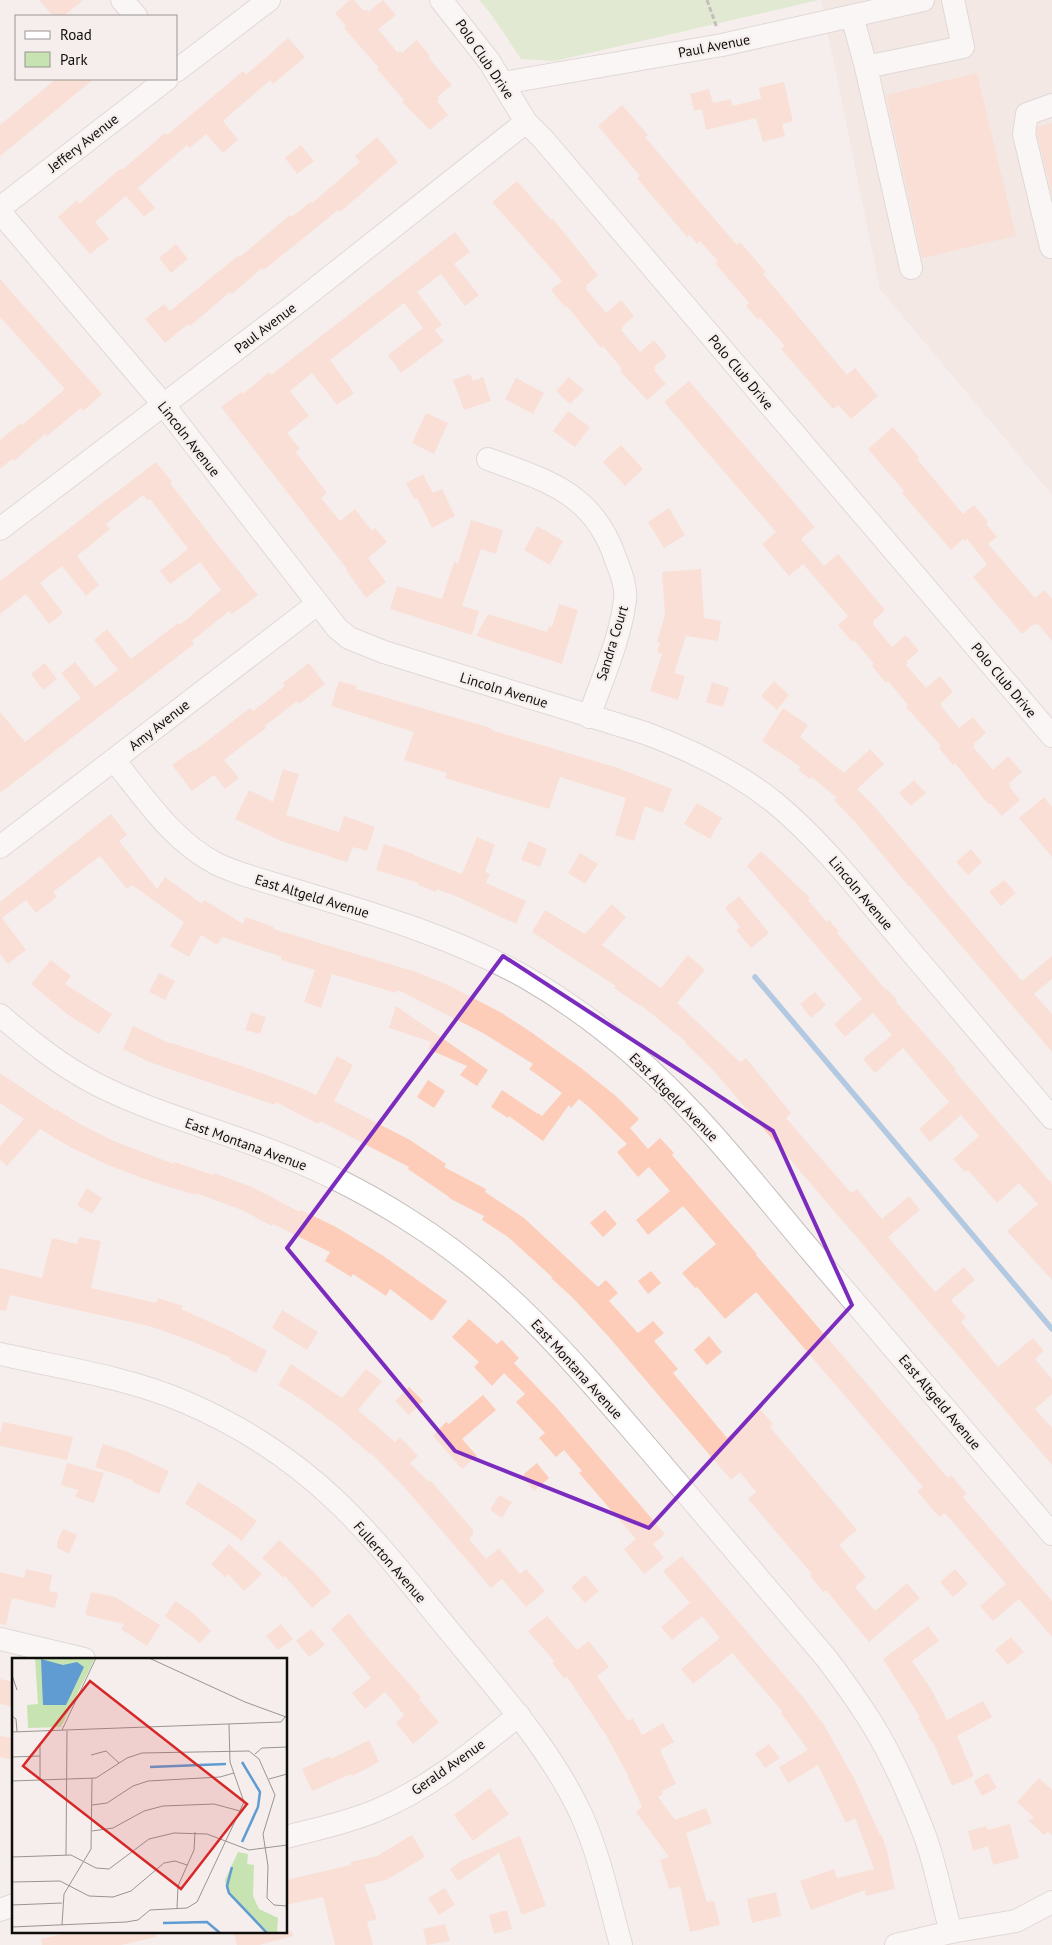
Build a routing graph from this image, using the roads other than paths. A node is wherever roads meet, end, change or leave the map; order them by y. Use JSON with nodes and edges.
{"nodes":[{"id":1,"x":122,"y":0,"type":"edge"},
{"id":2,"x":270,"y":0,"type":"edge"},
{"id":3,"x":441,"y":0,"type":"edge"},
{"id":4,"x":922,"y":0,"type":"edge"},
{"id":5,"x":953,"y":0,"type":"edge"},
{"id":6,"x":135,"y":15,"type":"edge"},
{"id":7,"x":852,"y":16,"type":"junction"},
{"id":8,"x":866,"y":67,"type":"junction"},
{"id":9,"x":178,"y":68,"type":"edge"},
{"id":10,"x":162,"y":80,"type":"edge"},
{"id":11,"x":503,"y":83,"type":"junction"},
{"id":12,"x":1052,"y":105,"type":"edge"},
{"id":13,"x":526,"y":122,"type":"junction"},
{"id":14,"x":0,"y":208,"type":"edge"},
{"id":15,"x":0,"y":212,"type":"edge"},
{"id":16,"x":1051,"y":247,"type":"edge"},
{"id":17,"x":911,"y":268,"type":"dead end"},
{"id":18,"x":163,"y":404,"type":"junction"},
{"id":19,"x":488,"y":459,"type":"dead end"},
{"id":20,"x":0,"y":529,"type":"edge"},
{"id":21,"x":317,"y":604,"type":"junction"},
{"id":22,"x":589,"y":717,"type":"junction"},
{"id":23,"x":1052,"y":736,"type":"edge"},
{"id":24,"x":114,"y":760,"type":"junction"},
{"id":25,"x":0,"y":847,"type":"edge"},
{"id":26,"x":0,"y":1015,"type":"edge"},
{"id":27,"x":1052,"y":1118,"type":"edge"},
{"id":28,"x":0,"y":1354,"type":"edge"},
{"id":29,"x":1052,"y":1534,"type":"edge"},
{"id":30,"x":0,"y":1639,"type":"edge"},
{"id":31,"x":80,"y":1658,"type":"edge"},
{"id":32,"x":519,"y":1715,"type":"junction"},
{"id":33,"x":288,"y":1835,"type":"edge"},
{"id":34,"x":1052,"y":1902,"type":"edge"},
{"id":35,"x":12,"y":1906,"type":"edge"},
{"id":36,"x":0,"y":1910,"type":"edge"},
{"id":37,"x":951,"y":1932,"type":"junction"},
{"id":38,"x":622,"y":1945,"type":"edge"},
{"id":39,"x":896,"y":1945,"type":"edge"}],
"edges":[{"from":1,"to":6,"type":"street"},
{"from":2,"to":9,"type":"street","name":"Jeffery Avenue"},
{"from":3,"to":11,"type":"street","name":"Polo Club Drive"},
{"from":4,"to":7,"type":"street","name":"Paul Avenue"},
{"from":5,"to":8,"type":"street"},
{"from":7,"to":8,"type":"street"},
{"from":7,"to":11,"type":"street","name":"Paul Avenue"},
{"from":8,"to":17,"type":"street"},
{"from":10,"to":14,"type":"street","name":"Jeffery Avenue"},
{"from":11,"to":13,"type":"street","name":"Polo Club Drive"},
{"from":12,"to":16,"type":"street"},
{"from":13,"to":18,"type":"street","name":"Paul Avenue"},
{"from":13,"to":23,"type":"street","name":"Polo Club Drive"},
{"from":15,"to":18,"type":"street","name":"Lincoln Avenue"},
{"from":18,"to":20,"type":"street","name":"Paul Avenue"},
{"from":18,"to":21,"type":"street","name":"Lincoln Avenue"},
{"from":19,"to":22,"type":"street","name":"Sandra Court"},
{"from":21,"to":22,"type":"street","name":"Lincoln Avenue"},
{"from":21,"to":24,"type":"street","name":"Amy Avenue"},
{"from":22,"to":27,"type":"street","name":"Lincoln Avenue"},
{"from":24,"to":25,"type":"street","name":"Amy Avenue"},
{"from":24,"to":29,"type":"street","name":"East Altgeld Avenue"},
{"from":26,"to":37,"type":"street","name":"East Montana Avenue"},
{"from":28,"to":32,"type":"street","name":"Fullerton Avenue"},
{"from":30,"to":31,"type":"street"},
{"from":32,"to":33,"type":"street","name":"Gerald Avenue"},
{"from":32,"to":38,"type":"street","name":"Fullerton Avenue"},
{"from":34,"to":37,"type":"street"},
{"from":35,"to":36,"type":"street"},
{"from":37,"to":39,"type":"street"}]}
